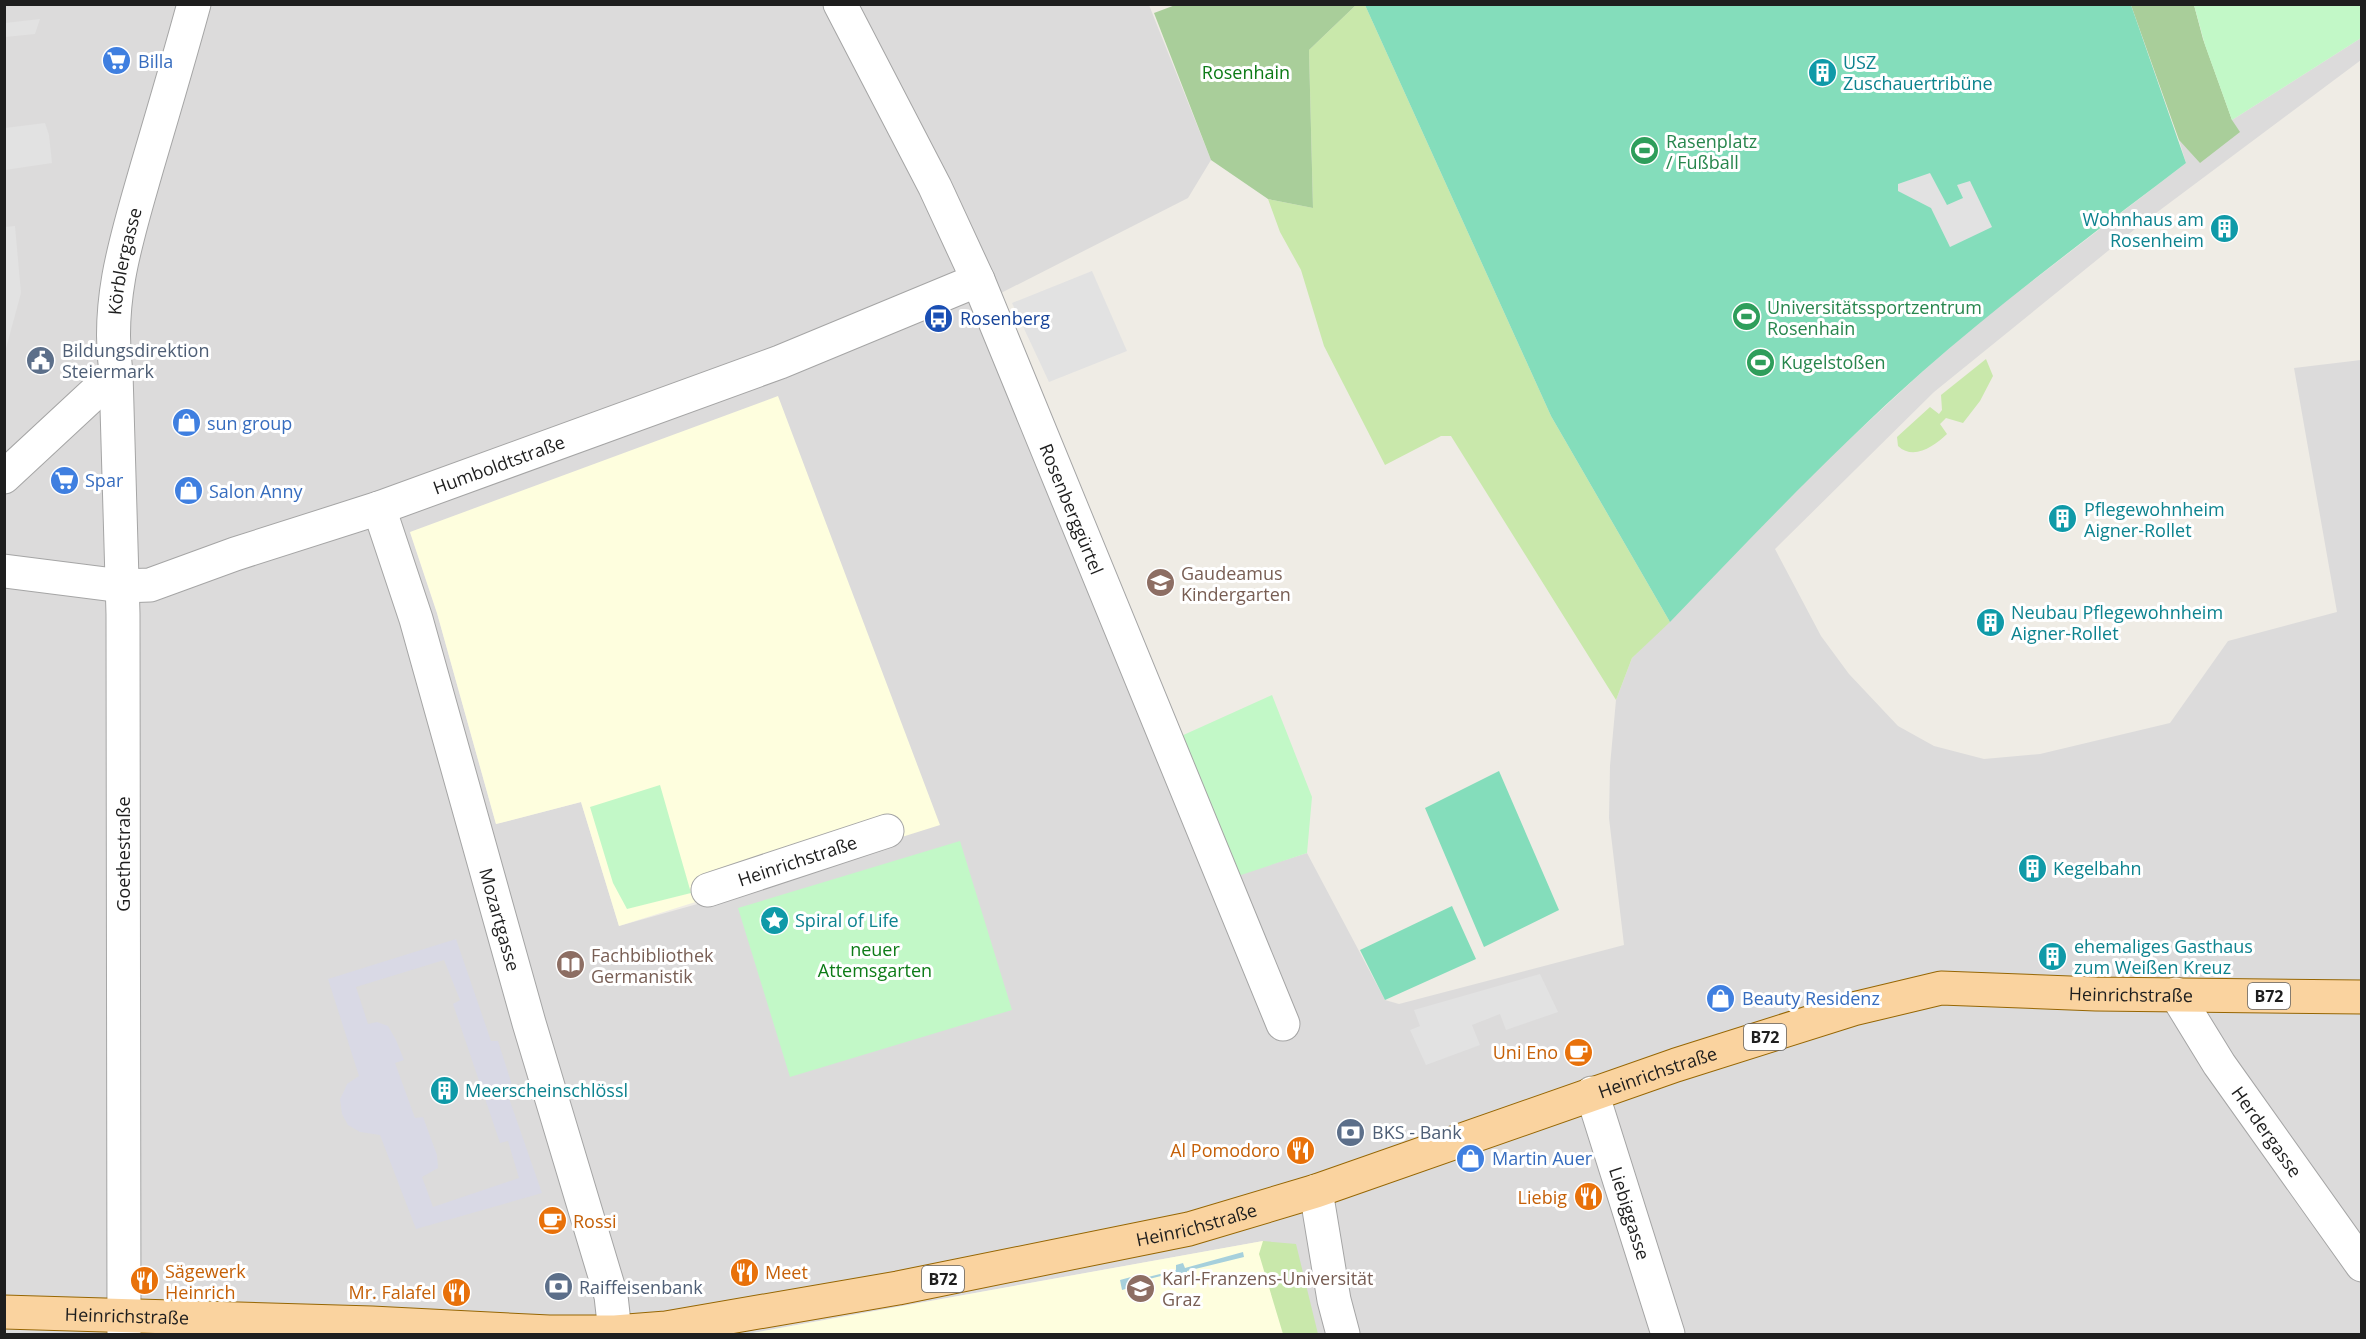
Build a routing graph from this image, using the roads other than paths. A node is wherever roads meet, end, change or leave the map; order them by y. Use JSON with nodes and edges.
{"nodes":[{"id":1,"x":194,"y":4,"type":"edge"},
{"id":2,"x":840,"y":4,"type":"edge"},
{"id":3,"x":978,"y":280,"type":"junction"},
{"id":4,"x":116,"y":373,"type":"junction"},
{"id":5,"x":4,"y":477,"type":"edge"},
{"id":6,"x":379,"y":508,"type":"junction"},
{"id":7,"x":4,"y":571,"type":"edge"},
{"id":8,"x":122,"y":586,"type":"junction"},
{"id":9,"x":887,"y":831,"type":"dead end"},
{"id":10,"x":708,"y":890,"type":"dead end"},
{"id":11,"x":2176,"y":994,"type":"junction"},
{"id":12,"x":2361,"y":997,"type":"edge"},
{"id":13,"x":1283,"y":1024,"type":"dead end"},
{"id":14,"x":1592,"y":1093,"type":"junction"},
{"id":15,"x":1316,"y":1191,"type":"junction"},
{"id":16,"x":2361,"y":1266,"type":"edge"},
{"id":17,"x":4,"y":1312,"type":"edge"},
{"id":18,"x":124,"y":1325,"type":"edge"},
{"id":19,"x":615,"y":1332,"type":"junction"},
{"id":20,"x":1343,"y":1335,"type":"edge"},
{"id":21,"x":1668,"y":1335,"type":"edge"}],
"edges":[{"from":1,"to":4,"type":"street","name":"Körblergasse"},
{"from":2,"to":3,"type":"street","name":"Rosenberggürtel"},
{"from":3,"to":6,"type":"street","name":"Humboldtstraße"},
{"from":3,"to":13,"type":"street","name":"Rosenberggürtel"},
{"from":4,"to":5,"type":"street"},
{"from":4,"to":8,"type":"street","name":"Goethestraße"},
{"from":6,"to":8,"type":"street","name":"Humboldtstraße"},
{"from":6,"to":19,"type":"street","name":"Mozartgasse"},
{"from":7,"to":8,"type":"street","name":"Humboldtstraße"},
{"from":8,"to":18,"type":"street","name":"Goethestraße"},
{"from":9,"to":10,"type":"street","name":"Heinrichstraße"},
{"from":11,"to":12,"type":"main road","name":"Heinrichstraße","number":"B72"},
{"from":11,"to":14,"type":"main road","name":"Heinrichstraße","number":"B72"},
{"from":11,"to":16,"type":"street","name":"Herdergasse"},
{"from":14,"to":15,"type":"main road","name":"Heinrichstraße","number":"B72"},
{"from":14,"to":21,"type":"street","name":"Liebiggasse"},
{"from":15,"to":19,"type":"main road","name":"Heinrichstraße","number":"B72"},
{"from":15,"to":20,"type":"street"},
{"from":17,"to":18,"type":"main road","name":"Heinrichstraße","number":"B72"},
{"from":18,"to":19,"type":"main road","name":"Heinrichstraße","number":"B72"}]}
